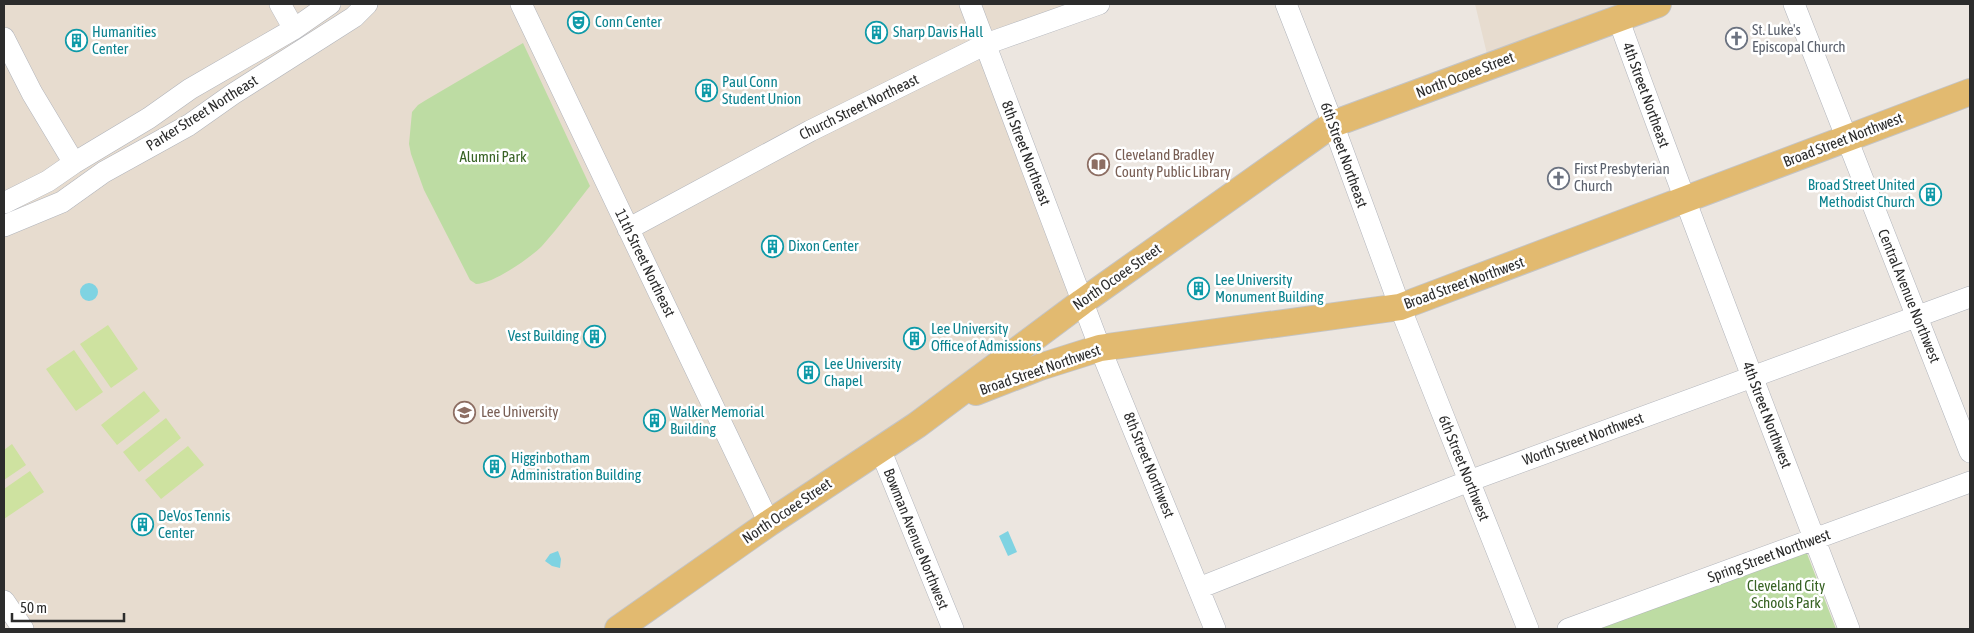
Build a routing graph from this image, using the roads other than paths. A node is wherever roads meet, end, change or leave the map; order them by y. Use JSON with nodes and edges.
{"nodes":[{"id":1,"x":280,"y":4,"type":"edge"},
{"id":2,"x":330,"y":4,"type":"edge"},
{"id":3,"x":367,"y":4,"type":"edge"},
{"id":4,"x":521,"y":4,"type":"edge"},
{"id":5,"x":970,"y":4,"type":"edge"},
{"id":6,"x":1099,"y":4,"type":"edge"},
{"id":7,"x":1286,"y":4,"type":"edge"},
{"id":8,"x":1658,"y":4,"type":"edge"},
{"id":9,"x":1794,"y":4,"type":"edge"},
{"id":10,"x":1618,"y":18,"type":"junction"},
{"id":11,"x":294,"y":29,"type":"junction"},
{"id":12,"x":4,"y":38,"type":"edge"},
{"id":13,"x":986,"y":44,"type":"junction"},
{"id":14,"x":1970,"y":92,"type":"edge"},
{"id":15,"x":1333,"y":124,"type":"junction"},
{"id":16,"x":1846,"y":140,"type":"junction"},
{"id":17,"x":74,"y":163,"type":"junction"},
{"id":18,"x":1684,"y":201,"type":"junction"},
{"id":19,"x":4,"y":204,"type":"edge"},
{"id":20,"x":4,"y":226,"type":"edge"},
{"id":21,"x":628,"y":229,"type":"junction"},
{"id":22,"x":1970,"y":297,"type":"edge"},
{"id":23,"x":1082,"y":302,"type":"junction"},
{"id":24,"x":1400,"y":308,"type":"junction"},
{"id":25,"x":1917,"y":317,"type":"junction"},
{"id":26,"x":1100,"y":348,"type":"junction"},
{"id":27,"x":1752,"y":377,"type":"junction"},
{"id":28,"x":917,"y":425,"type":"junction"},
{"id":29,"x":880,"y":449,"type":"junction"},
{"id":30,"x":1970,"y":452,"type":"edge"},
{"id":31,"x":1469,"y":481,"type":"junction"},
{"id":32,"x":1970,"y":482,"type":"edge"},
{"id":33,"x":769,"y":522,"type":"junction"},
{"id":34,"x":1814,"y":540,"type":"junction"},
{"id":35,"x":1199,"y":588,"type":"junction"},
{"id":36,"x":4,"y":601,"type":"edge"},
{"id":37,"x":23,"y":629,"type":"edge"},
{"id":38,"x":618,"y":629,"type":"edge"},
{"id":39,"x":953,"y":629,"type":"edge"},
{"id":40,"x":1215,"y":629,"type":"edge"},
{"id":41,"x":1528,"y":629,"type":"edge"},
{"id":42,"x":1568,"y":629,"type":"edge"},
{"id":43,"x":1850,"y":629,"type":"edge"}],
"edges":[{"from":1,"to":11,"type":"street"},
{"from":2,"to":11,"type":"street","name":"Parker Street Northeast"},
{"from":3,"to":20,"type":"street","name":"Parker Street Northeast"},
{"from":4,"to":21,"type":"street","name":"11th Street Northeast"},
{"from":5,"to":13,"type":"street","name":"8th Street Northeast"},
{"from":6,"to":13,"type":"street","name":"Church Street Northeast"},
{"from":7,"to":15,"type":"street","name":"6th Street Northeast"},
{"from":8,"to":10,"type":"main road","name":"North Ocoee Street"},
{"from":9,"to":16,"type":"street","name":"Central Avenue Northwest"},
{"from":10,"to":15,"type":"main road","name":"North Ocoee Street"},
{"from":10,"to":18,"type":"street","name":"4th Street Northeast"},
{"from":11,"to":17,"type":"street","name":"Parker Street Northeast"},
{"from":12,"to":17,"type":"street"},
{"from":13,"to":21,"type":"street","name":"Church Street Northeast"},
{"from":13,"to":23,"type":"street","name":"8th Street Northeast"},
{"from":14,"to":16,"type":"main road","name":"Broad Street Northwest"},
{"from":15,"to":23,"type":"main road","name":"North Ocoee Street"},
{"from":15,"to":24,"type":"street","name":"6th Street Northeast"},
{"from":16,"to":18,"type":"main road","name":"Broad Street Northwest"},
{"from":16,"to":25,"type":"street","name":"Central Avenue Northwest"},
{"from":17,"to":19,"type":"street","name":"Parker Street Northeast"},
{"from":18,"to":24,"type":"main road","name":"Broad Street Northwest"},
{"from":18,"to":27,"type":"street","name":"4th Street Northwest"},
{"from":21,"to":33,"type":"street","name":"11th Street Northeast"},
{"from":22,"to":25,"type":"street","name":"Worth Street Northwest"},
{"from":23,"to":26,"type":"street","name":"8th Street Northwest"},
{"from":23,"to":28,"type":"main road","name":"North Ocoee Street"},
{"from":24,"to":26,"type":"main road","name":"Broad Street Northwest"},
{"from":24,"to":31,"type":"street","name":"6th Street Northwest"},
{"from":25,"to":27,"type":"street","name":"Worth Street Northwest"},
{"from":25,"to":30,"type":"street","name":"Central Avenue Northwest"},
{"from":26,"to":28,"type":"main road","name":"Broad Street Northwest"},
{"from":26,"to":35,"type":"street","name":"8th Street Northwest"},
{"from":27,"to":31,"type":"street","name":"Worth Street Northwest"},
{"from":27,"to":34,"type":"street","name":"4th Street Northwest"},
{"from":28,"to":29,"type":"main road","name":"North Ocoee Street"},
{"from":29,"to":33,"type":"main road","name":"North Ocoee Street"},
{"from":29,"to":39,"type":"street","name":"Bowman Avenue Northwest"},
{"from":31,"to":35,"type":"street","name":"Worth Street Northwest"},
{"from":31,"to":41,"type":"street","name":"6th Street Northwest"},
{"from":32,"to":34,"type":"street","name":"Spring Street Northwest"},
{"from":33,"to":38,"type":"main road","name":"North Ocoee Street"},
{"from":34,"to":42,"type":"street","name":"Spring Street Northwest"},
{"from":34,"to":43,"type":"street","name":"4th Street Northwest"},
{"from":35,"to":40,"type":"street","name":"8th Street Northwest"},
{"from":36,"to":37,"type":"street"}]}
